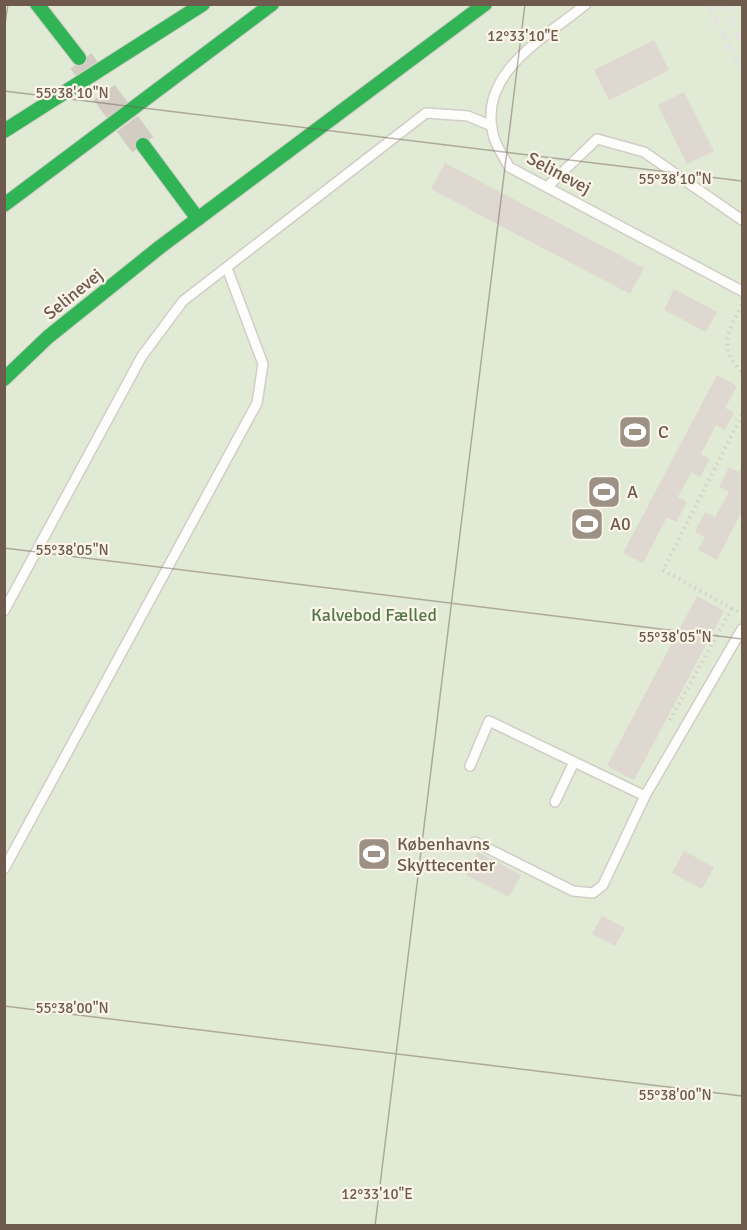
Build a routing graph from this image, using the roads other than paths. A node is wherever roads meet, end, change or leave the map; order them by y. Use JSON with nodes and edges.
{"nodes":[{"id":1,"x":37,"y":4,"type":"edge"},
{"id":2,"x":202,"y":4,"type":"edge"},
{"id":3,"x":272,"y":4,"type":"edge"},
{"id":4,"x":485,"y":4,"type":"edge"},
{"id":5,"x":586,"y":4,"type":"edge"},
{"id":6,"x":187,"y":16,"type":"junction"},
{"id":7,"x":79,"y":58,"type":"tunnel mouth"},
{"id":8,"x":50,"y":119,"type":"dead end"},
{"id":9,"x":492,"y":126,"type":"junction"},
{"id":10,"x":4,"y":131,"type":"edge"},
{"id":11,"x":143,"y":145,"type":"tunnel mouth"},
{"id":12,"x":547,"y":187,"type":"junction"},
{"id":13,"x":4,"y":205,"type":"edge"},
{"id":14,"x":198,"y":219,"type":"junction"},
{"id":15,"x":742,"y":220,"type":"edge"},
{"id":16,"x":227,"y":268,"type":"junction"},
{"id":17,"x":742,"y":291,"type":"edge"},
{"id":18,"x":4,"y":379,"type":"edge"},
{"id":19,"x":4,"y":611,"type":"edge"},
{"id":20,"x":742,"y":629,"type":"edge"},
{"id":21,"x":574,"y":762,"type":"junction"},
{"id":22,"x":470,"y":766,"type":"dead end"},
{"id":23,"x":645,"y":796,"type":"junction"},
{"id":24,"x":555,"y":802,"type":"dead end"},
{"id":25,"x":475,"y":842,"type":"dead end"},
{"id":26,"x":4,"y":869,"type":"edge"}],
"edges":[{"from":1,"to":7,"type":"main road"},
{"from":2,"to":6,"type":"main road"},
{"from":3,"to":13,"type":"main road"},
{"from":4,"to":14,"type":"main road","name":"Selinevej"},
{"from":5,"to":9,"type":"lane","name":"Selinevej"},
{"from":6,"to":8,"type":"main road"},
{"from":6,"to":10,"type":"main road"},
{"from":9,"to":12,"type":"lane","name":"Selinevej"},
{"from":9,"to":16,"type":"lane"},
{"from":11,"to":14,"type":"main road"},
{"from":12,"to":15,"type":"lane"},
{"from":12,"to":17,"type":"lane","name":"Selinevej"},
{"from":14,"to":18,"type":"main road","name":"Selinevej"},
{"from":16,"to":19,"type":"lane"},
{"from":16,"to":26,"type":"lane"},
{"from":20,"to":23,"type":"lane"},
{"from":21,"to":22,"type":"lane"},
{"from":21,"to":23,"type":"lane"},
{"from":21,"to":24,"type":"lane"},
{"from":23,"to":25,"type":"lane"}]}
